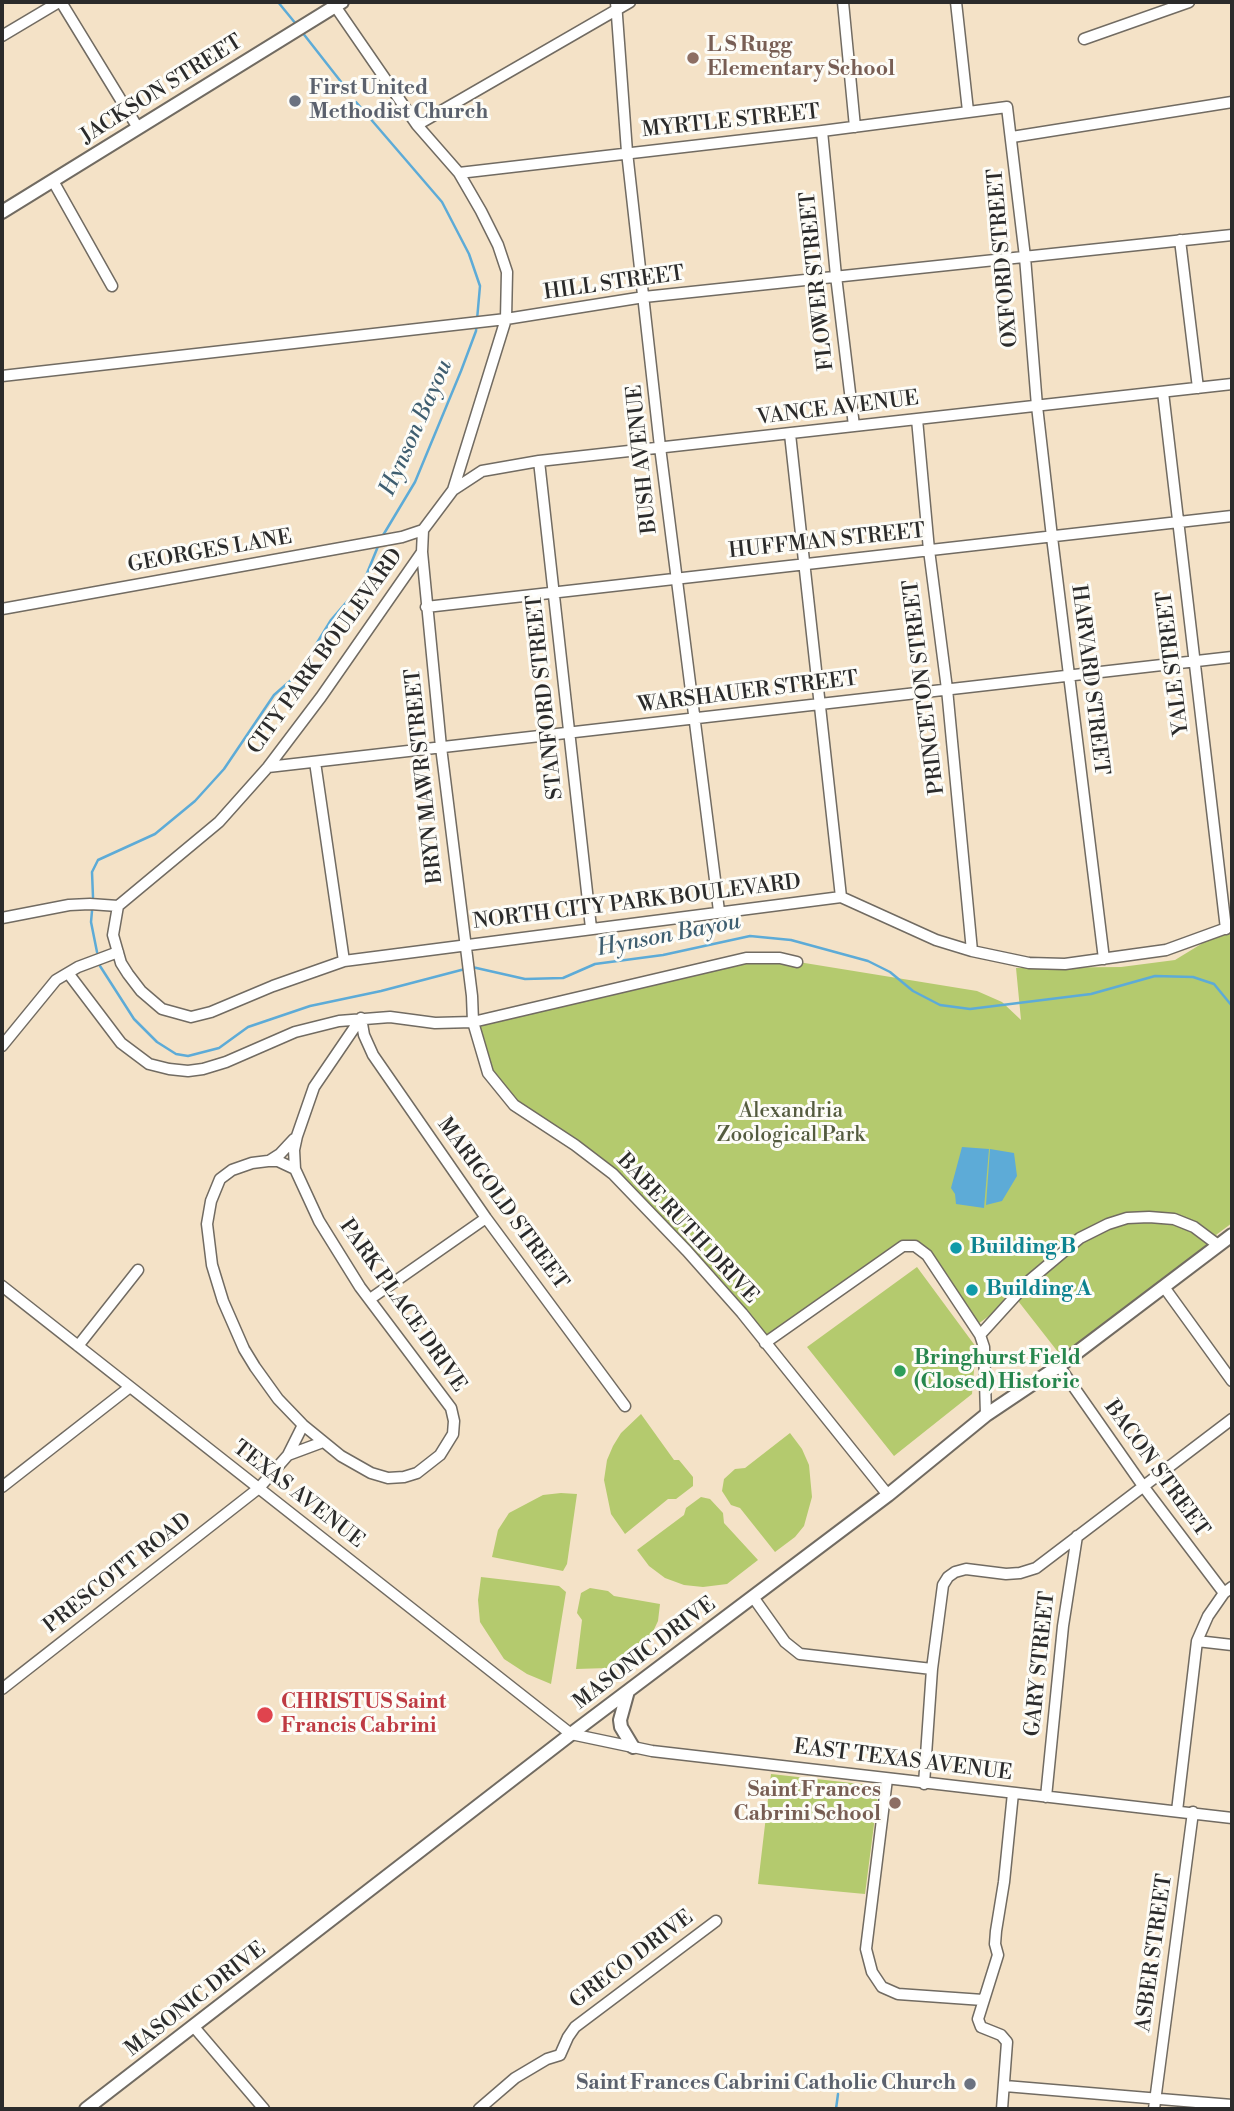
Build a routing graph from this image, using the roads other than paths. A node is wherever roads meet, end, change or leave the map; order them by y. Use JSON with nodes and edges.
{"nodes":[{"id":1,"x":60,"y":2,"type":"edge"},
{"id":2,"x":630,"y":2,"type":"edge"},
{"id":3,"x":843,"y":2,"type":"edge"},
{"id":4,"x":957,"y":2,"type":"edge"},
{"id":5,"x":1185,"y":3,"type":"edge"},
{"id":6,"x":339,"y":4,"type":"edge"},
{"id":7,"x":617,"y":6,"type":"edge"},
{"id":8,"x":2,"y":36,"type":"edge"},
{"id":9,"x":1084,"y":39,"type":"dead end"},
{"id":10,"x":1232,"y":102,"type":"edge"},
{"id":11,"x":1007,"y":107,"type":"joint"},
{"id":12,"x":968,"y":111,"type":"junction"},
{"id":13,"x":417,"y":125,"type":"junction"},
{"id":14,"x":855,"y":127,"type":"junction"},
{"id":15,"x":138,"y":128,"type":"junction"},
{"id":16,"x":822,"y":131,"type":"junction"},
{"id":17,"x":1012,"y":137,"type":"junction"},
{"id":18,"x":628,"y":152,"type":"junction"},
{"id":19,"x":459,"y":173,"type":"junction"},
{"id":20,"x":53,"y":181,"type":"junction"},
{"id":21,"x":2,"y":212,"type":"edge"},
{"id":22,"x":1232,"y":235,"type":"edge"},
{"id":23,"x":1180,"y":240,"type":"junction"},
{"id":24,"x":1025,"y":257,"type":"junction"},
{"id":25,"x":836,"y":276,"type":"junction"},
{"id":26,"x":112,"y":286,"type":"dead end"},
{"id":27,"x":644,"y":297,"type":"junction"},
{"id":28,"x":506,"y":319,"type":"junction"},
{"id":29,"x":2,"y":376,"type":"edge"},
{"id":30,"x":1232,"y":384,"type":"edge"},
{"id":31,"x":1198,"y":388,"type":"junction"},
{"id":32,"x":1163,"y":392,"type":"junction"},
{"id":33,"x":1037,"y":405,"type":"junction"},
{"id":34,"x":917,"y":419,"type":"junction"},
{"id":35,"x":854,"y":426,"type":"junction"},
{"id":36,"x":790,"y":434,"type":"junction"},
{"id":37,"x":660,"y":447,"type":"junction"},
{"id":38,"x":539,"y":461,"type":"junction"},
{"id":39,"x":453,"y":490,"type":"junction"},
{"id":40,"x":1232,"y":516,"type":"edge"},
{"id":41,"x":1178,"y":522,"type":"junction"},
{"id":42,"x":424,"y":530,"type":"junction"},
{"id":43,"x":1052,"y":537,"type":"junction"},
{"id":44,"x":929,"y":550,"type":"junction"},
{"id":45,"x":422,"y":552,"type":"junction"},
{"id":46,"x":804,"y":564,"type":"junction"},
{"id":47,"x":676,"y":579,"type":"junction"},
{"id":48,"x":554,"y":593,"type":"junction"},
{"id":49,"x":426,"y":607,"type":"junction"},
{"id":50,"x":2,"y":609,"type":"edge"},
{"id":51,"x":1232,"y":657,"type":"edge"},
{"id":52,"x":1193,"y":662,"type":"junction"},
{"id":53,"x":1070,"y":675,"type":"junction"},
{"id":54,"x":947,"y":689,"type":"junction"},
{"id":55,"x":820,"y":704,"type":"junction"},
{"id":56,"x":693,"y":718,"type":"junction"},
{"id":57,"x":569,"y":733,"type":"junction"},
{"id":58,"x":441,"y":747,"type":"junction"},
{"id":59,"x":315,"y":762,"type":"junction"},
{"id":60,"x":268,"y":767,"type":"junction"},
{"id":61,"x":841,"y":897,"type":"junction"},
{"id":62,"x":118,"y":906,"type":"junction"},
{"id":63,"x":719,"y":911,"type":"junction"},
{"id":64,"x":2,"y":918,"type":"edge"},
{"id":65,"x":1229,"y":927,"type":"edge"},
{"id":66,"x":591,"y":928,"type":"junction"},
{"id":67,"x":464,"y":944,"type":"junction"},
{"id":68,"x":972,"y":951,"type":"junction"},
{"id":69,"x":118,"y":952,"type":"junction"},
{"id":70,"x":1104,"y":959,"type":"junction"},
{"id":71,"x":344,"y":961,"type":"junction"},
{"id":72,"x":797,"y":962,"type":"dead end"},
{"id":73,"x":68,"y":973,"type":"junction"},
{"id":74,"x":472,"y":996,"type":"joint"},
{"id":75,"x":361,"y":1018,"type":"junction"},
{"id":76,"x":473,"y":1022,"type":"junction"},
{"id":77,"x":2,"y":1046,"type":"edge"},
{"id":78,"x":297,"y":1136,"type":"junction"},
{"id":79,"x":268,"y":1161,"type":"junction"},
{"id":80,"x":295,"y":1169,"type":"junction"},
{"id":81,"x":486,"y":1218,"type":"junction"},
{"id":82,"x":1232,"y":1235,"type":"edge"},
{"id":83,"x":1219,"y":1245,"type":"junction"},
{"id":84,"x":138,"y":1270,"type":"dead end"},
{"id":85,"x":1164,"y":1287,"type":"junction"},
{"id":86,"x":4,"y":1293,"type":"edge"},
{"id":87,"x":370,"y":1299,"type":"junction"},
{"id":88,"x":980,"y":1335,"type":"junction"},
{"id":89,"x":765,"y":1343,"type":"junction"},
{"id":90,"x":78,"y":1346,"type":"junction"},
{"id":91,"x":1059,"y":1366,"type":"junction"},
{"id":92,"x":1232,"y":1381,"type":"edge"},
{"id":93,"x":130,"y":1387,"type":"junction"},
{"id":94,"x":625,"y":1406,"type":"dead end"},
{"id":95,"x":986,"y":1415,"type":"junction"},
{"id":96,"x":1232,"y":1419,"type":"edge"},
{"id":97,"x":303,"y":1425,"type":"junction"},
{"id":98,"x":323,"y":1442,"type":"junction"},
{"id":99,"x":288,"y":1455,"type":"junction"},
{"id":100,"x":2,"y":1486,"type":"edge"},
{"id":101,"x":1143,"y":1486,"type":"junction"},
{"id":102,"x":259,"y":1488,"type":"junction"},
{"id":103,"x":888,"y":1495,"type":"junction"},
{"id":104,"x":1077,"y":1536,"type":"junction"},
{"id":105,"x":1228,"y":1590,"type":"edge"},
{"id":106,"x":753,"y":1597,"type":"junction"},
{"id":107,"x":1197,"y":1641,"type":"junction"},
{"id":108,"x":1232,"y":1645,"type":"edge"},
{"id":109,"x":932,"y":1669,"type":"junction"},
{"id":110,"x":2,"y":1689,"type":"edge"},
{"id":111,"x":628,"y":1691,"type":"junction"},
{"id":112,"x":571,"y":1734,"type":"junction"},
{"id":113,"x":633,"y":1747,"type":"junction"},
{"id":114,"x":887,"y":1779,"type":"junction"},
{"id":115,"x":924,"y":1784,"type":"junction"},
{"id":116,"x":1013,"y":1793,"type":"junction"},
{"id":117,"x":1046,"y":1797,"type":"junction"},
{"id":118,"x":1177,"y":1811,"type":"junction"},
{"id":119,"x":1193,"y":1812,"type":"junction"},
{"id":120,"x":1232,"y":1818,"type":"edge"},
{"id":121,"x":716,"y":1921,"type":"dead end"},
{"id":122,"x":983,"y":2000,"type":"junction"},
{"id":123,"x":194,"y":2026,"type":"junction"},
{"id":124,"x":1005,"y":2087,"type":"junction"},
{"id":125,"x":1155,"y":2104,"type":"edge"},
{"id":126,"x":1232,"y":2105,"type":"edge"},
{"id":127,"x":86,"y":2109,"type":"edge"},
{"id":128,"x":264,"y":2109,"type":"edge"},
{"id":129,"x":479,"y":2109,"type":"edge"},
{"id":130,"x":1002,"y":2109,"type":"edge"}],
"edges":[{"from":1,"to":8,"type":"street"},
{"from":1,"to":15,"type":"street"},
{"from":2,"to":7,"type":"street"},
{"from":3,"to":14,"type":"street"},
{"from":4,"to":12,"type":"street"},
{"from":5,"to":9,"type":"street"},
{"from":6,"to":13,"type":"street"},
{"from":6,"to":15,"type":"main road","name":"JACKSON STREET"},
{"from":7,"to":13,"type":"street"},
{"from":7,"to":18,"type":"street","name":"BUSH AVENUE"},
{"from":10,"to":17,"type":"street"},
{"from":11,"to":12,"type":"street","name":"MYRTLE STREET"},
{"from":11,"to":17,"type":"street","name":"OXFORD STREET"},
{"from":12,"to":14,"type":"street","name":"MYRTLE STREET"},
{"from":13,"to":19,"type":"street"},
{"from":14,"to":16,"type":"street","name":"MYRTLE STREET"},
{"from":15,"to":20,"type":"main road","name":"JACKSON STREET"},
{"from":16,"to":18,"type":"street","name":"MYRTLE STREET"},
{"from":16,"to":25,"type":"street","name":"FLOWER STREET"},
{"from":17,"to":24,"type":"street","name":"OXFORD STREET"},
{"from":18,"to":19,"type":"street","name":"MYRTLE STREET"},
{"from":18,"to":27,"type":"street","name":"BUSH AVENUE"},
{"from":19,"to":28,"type":"street"},
{"from":20,"to":21,"type":"main road","name":"JACKSON STREET"},
{"from":20,"to":26,"type":"street"},
{"from":22,"to":23,"type":"street","name":"HILL STREET"},
{"from":23,"to":24,"type":"street","name":"HILL STREET"},
{"from":23,"to":31,"type":"street"},
{"from":24,"to":25,"type":"street","name":"HILL STREET"},
{"from":24,"to":33,"type":"street","name":"OXFORD STREET"},
{"from":25,"to":27,"type":"street","name":"HILL STREET"},
{"from":25,"to":35,"type":"street","name":"FLOWER STREET"},
{"from":27,"to":28,"type":"street","name":"HILL STREET"},
{"from":27,"to":37,"type":"street","name":"BUSH AVENUE"},
{"from":28,"to":29,"type":"street","name":"HILL STREET"},
{"from":28,"to":39,"type":"street"},
{"from":30,"to":31,"type":"street","name":"VANCE AVENUE"},
{"from":31,"to":32,"type":"street","name":"VANCE AVENUE"},
{"from":32,"to":33,"type":"street","name":"VANCE AVENUE"},
{"from":32,"to":41,"type":"street","name":"YALE STREET"},
{"from":33,"to":34,"type":"street","name":"VANCE AVENUE"},
{"from":33,"to":43,"type":"street","name":"HARVARD STREET"},
{"from":34,"to":35,"type":"street","name":"VANCE AVENUE"},
{"from":34,"to":44,"type":"street","name":"PRINCETON STREET"},
{"from":35,"to":36,"type":"street","name":"VANCE AVENUE"},
{"from":36,"to":37,"type":"street","name":"VANCE AVENUE"},
{"from":36,"to":46,"type":"street"},
{"from":37,"to":38,"type":"street","name":"VANCE AVENUE"},
{"from":37,"to":47,"type":"street","name":"BUSH AVENUE"},
{"from":38,"to":39,"type":"street","name":"VANCE AVENUE"},
{"from":38,"to":48,"type":"street","name":"STANFORD STREET"},
{"from":39,"to":42,"type":"street"},
{"from":40,"to":41,"type":"street","name":"HUFFMAN STREET"},
{"from":41,"to":43,"type":"street","name":"HUFFMAN STREET"},
{"from":41,"to":52,"type":"street","name":"YALE STREET"},
{"from":42,"to":45,"type":"street","name":"CITY PARK BOULEVARD"},
{"from":42,"to":50,"type":"street","name":"GEORGES LANE"},
{"from":43,"to":44,"type":"street","name":"HUFFMAN STREET"},
{"from":43,"to":53,"type":"street","name":"HARVARD STREET"},
{"from":44,"to":46,"type":"street","name":"HUFFMAN STREET"},
{"from":44,"to":54,"type":"street","name":"PRINCETON STREET"},
{"from":45,"to":49,"type":"street","name":"BRYN MAWR STREET"},
{"from":45,"to":60,"type":"street","name":"CITY PARK BOULEVARD"},
{"from":46,"to":47,"type":"street","name":"HUFFMAN STREET"},
{"from":46,"to":55,"type":"street"},
{"from":47,"to":48,"type":"street","name":"HUFFMAN STREET"},
{"from":47,"to":56,"type":"street","name":"BUSH AVENUE"},
{"from":48,"to":49,"type":"street","name":"HUFFMAN STREET"},
{"from":48,"to":57,"type":"street","name":"STANFORD STREET"},
{"from":49,"to":58,"type":"street","name":"BRYN MAWR STREET"},
{"from":51,"to":52,"type":"street","name":"WARSHAUER STREET"},
{"from":52,"to":53,"type":"street","name":"WARSHAUER STREET"},
{"from":52,"to":65,"type":"street","name":"YALE STREET"},
{"from":53,"to":54,"type":"street","name":"WARSHAUER STREET"},
{"from":53,"to":70,"type":"street","name":"HARVARD STREET"},
{"from":54,"to":55,"type":"street","name":"WARSHAUER STREET"},
{"from":54,"to":68,"type":"street","name":"PRINCETON STREET"},
{"from":55,"to":56,"type":"street","name":"WARSHAUER STREET"},
{"from":55,"to":61,"type":"street"},
{"from":56,"to":57,"type":"street","name":"WARSHAUER STREET"},
{"from":56,"to":63,"type":"street","name":"BUSH AVENUE"},
{"from":57,"to":58,"type":"street","name":"WARSHAUER STREET"},
{"from":57,"to":66,"type":"street","name":"STANFORD STREET"},
{"from":58,"to":59,"type":"street","name":"WARSHAUER STREET"},
{"from":58,"to":67,"type":"street","name":"BRYN MAWR STREET"},
{"from":59,"to":60,"type":"street","name":"WARSHAUER STREET"},
{"from":59,"to":71,"type":"street"},
{"from":60,"to":62,"type":"street","name":"CITY PARK BOULEVARD"},
{"from":61,"to":63,"type":"street","name":"NORTH CITY PARK BOULEVARD"},
{"from":61,"to":68,"type":"street"},
{"from":62,"to":64,"type":"street"},
{"from":62,"to":69,"type":"street","name":"NORTH CITY PARK BOULEVARD"},
{"from":63,"to":66,"type":"street","name":"NORTH CITY PARK BOULEVARD"},
{"from":65,"to":70,"type":"street"},
{"from":66,"to":67,"type":"street","name":"NORTH CITY PARK BOULEVARD"},
{"from":67,"to":71,"type":"street","name":"NORTH CITY PARK BOULEVARD"},
{"from":67,"to":74,"type":"street","name":"BRYN MAWR STREET"},
{"from":68,"to":70,"type":"street"},
{"from":69,"to":71,"type":"street","name":"NORTH CITY PARK BOULEVARD"},
{"from":69,"to":73,"type":"street"},
{"from":72,"to":76,"type":"street"},
{"from":73,"to":75,"type":"street"},
{"from":73,"to":77,"type":"street"},
{"from":74,"to":76,"type":"street","name":"BABE RUTH DRIVE"},
{"from":75,"to":76,"type":"street"},
{"from":75,"to":78,"type":"street"},
{"from":75,"to":81,"type":"street","name":"MARIGOLD STREET"},
{"from":76,"to":89,"type":"street","name":"BABE RUTH DRIVE"},
{"from":78,"to":79,"type":"street"},
{"from":78,"to":80,"type":"street"},
{"from":79,"to":80,"type":"street"},
{"from":79,"to":97,"type":"street","name":"PARK PLACE DRIVE"},
{"from":80,"to":87,"type":"street","name":"PARK PLACE DRIVE"},
{"from":81,"to":87,"type":"street"},
{"from":81,"to":94,"type":"street","name":"MARIGOLD STREET"},
{"from":82,"to":83,"type":"main road","name":"MASONIC DRIVE"},
{"from":83,"to":85,"type":"main road","name":"MASONIC DRIVE"},
{"from":83,"to":88,"type":"street"},
{"from":84,"to":90,"type":"street"},
{"from":85,"to":91,"type":"main road","name":"MASONIC DRIVE"},
{"from":85,"to":92,"type":"street"},
{"from":86,"to":90,"type":"street","name":"TEXAS AVENUE"},
{"from":87,"to":98,"type":"street","name":"PARK PLACE DRIVE"},
{"from":88,"to":89,"type":"street"},
{"from":88,"to":95,"type":"street"},
{"from":89,"to":103,"type":"street","name":"BABE RUTH DRIVE"},
{"from":90,"to":93,"type":"street","name":"TEXAS AVENUE"},
{"from":91,"to":95,"type":"main road","name":"MASONIC DRIVE"},
{"from":91,"to":101,"type":"street","name":"BACON STREET"},
{"from":93,"to":100,"type":"street"},
{"from":93,"to":102,"type":"street","name":"TEXAS AVENUE"},
{"from":95,"to":103,"type":"main road","name":"MASONIC DRIVE"},
{"from":96,"to":101,"type":"street"},
{"from":97,"to":98,"type":"street","name":"PARK PLACE DRIVE"},
{"from":97,"to":99,"type":"street"},
{"from":98,"to":99,"type":"street"},
{"from":99,"to":102,"type":"street","name":"PRESCOTT ROAD"},
{"from":101,"to":104,"type":"street"},
{"from":101,"to":105,"type":"street","name":"BACON STREET"},
{"from":102,"to":110,"type":"street","name":"PRESCOTT ROAD"},
{"from":102,"to":112,"type":"street","name":"TEXAS AVENUE"},
{"from":103,"to":106,"type":"main road","name":"MASONIC DRIVE"},
{"from":104,"to":109,"type":"street"},
{"from":104,"to":117,"type":"street","name":"GARY STREET"},
{"from":105,"to":107,"type":"street"},
{"from":106,"to":109,"type":"street"},
{"from":106,"to":111,"type":"main road","name":"MASONIC DRIVE"},
{"from":107,"to":108,"type":"street"},
{"from":107,"to":118,"type":"street"},
{"from":109,"to":115,"type":"street"},
{"from":111,"to":112,"type":"main road","name":"MASONIC DRIVE"},
{"from":111,"to":113,"type":"main road"},
{"from":112,"to":113,"type":"street","name":"EAST TEXAS AVENUE"},
{"from":112,"to":123,"type":"main road","name":"MASONIC DRIVE"},
{"from":113,"to":114,"type":"street","name":"EAST TEXAS AVENUE"},
{"from":114,"to":115,"type":"street","name":"EAST TEXAS AVENUE"},
{"from":114,"to":122,"type":"street"},
{"from":115,"to":116,"type":"street","name":"EAST TEXAS AVENUE"},
{"from":116,"to":117,"type":"street","name":"EAST TEXAS AVENUE"},
{"from":116,"to":122,"type":"street"},
{"from":117,"to":118,"type":"street","name":"EAST TEXAS AVENUE"},
{"from":118,"to":119,"type":"street","name":"EAST TEXAS AVENUE"},
{"from":119,"to":120,"type":"street","name":"EAST TEXAS AVENUE"},
{"from":119,"to":125,"type":"street","name":"ASBER STREET"},
{"from":121,"to":129,"type":"street","name":"GRECO DRIVE"},
{"from":122,"to":124,"type":"street"},
{"from":123,"to":127,"type":"main road","name":"MASONIC DRIVE"},
{"from":123,"to":128,"type":"street"},
{"from":124,"to":125,"type":"street"},
{"from":124,"to":130,"type":"street"},
{"from":125,"to":126,"type":"street"}]}
